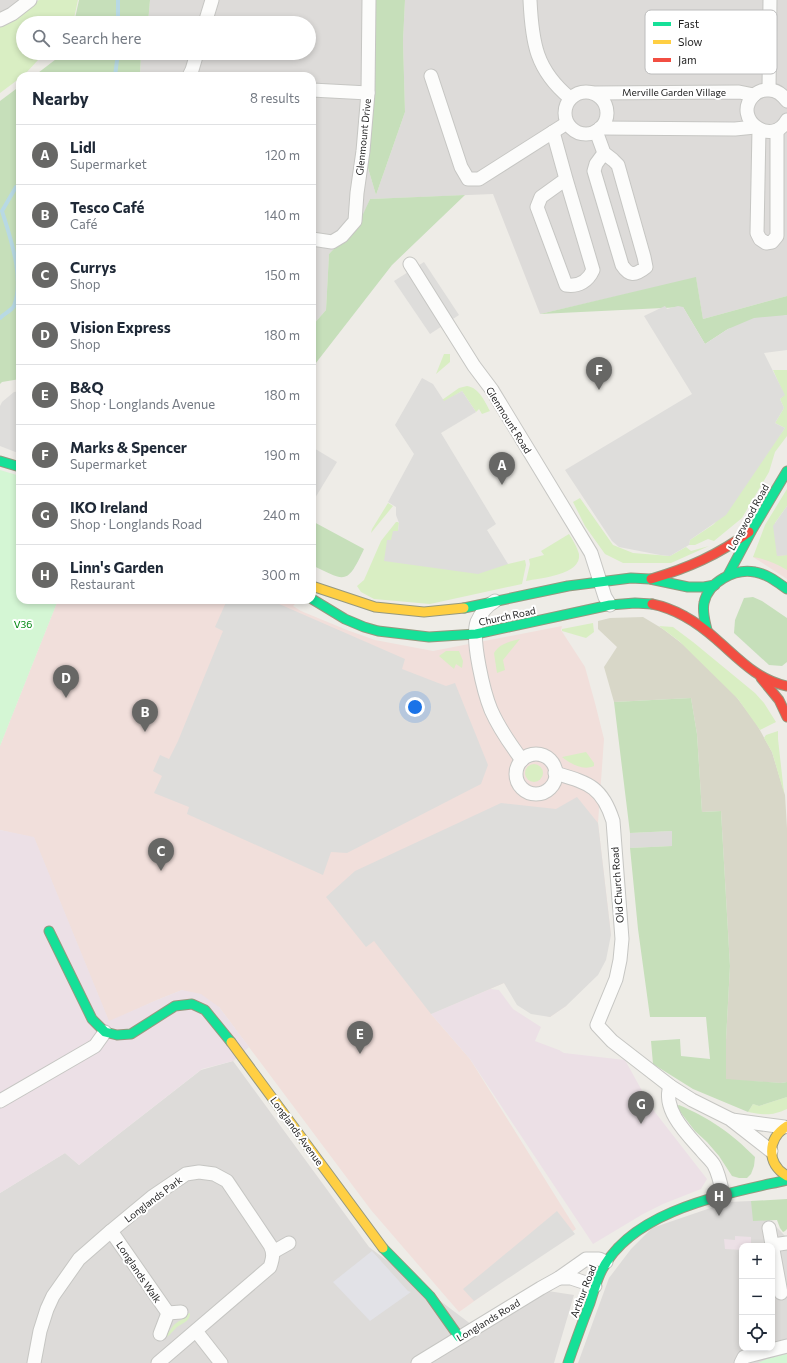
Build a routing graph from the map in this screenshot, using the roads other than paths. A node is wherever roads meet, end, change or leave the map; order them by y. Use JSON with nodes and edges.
{"nodes":[{"id":1,"x":30,"y":0,"type":"edge"},
{"id":2,"x":212,"y":0,"type":"edge"},
{"id":3,"x":370,"y":0,"type":"edge"},
{"id":4,"x":530,"y":0,"type":"edge"},
{"id":5,"x":770,"y":0,"type":"edge"},
{"id":6,"x":771,"y":10,"type":"edge"},
{"id":7,"x":207,"y":16,"type":"edge"},
{"id":8,"x":0,"y":20,"type":"edge"},
{"id":9,"x":195,"y":60,"type":"edge"},
{"id":10,"x":777,"y":60,"type":"edge"},
{"id":11,"x":191,"y":72,"type":"edge"},
{"id":12,"x":431,"y":76,"type":"dead end"},
{"id":13,"x":316,"y":90,"type":"edge"},
{"id":14,"x":368,"y":92,"type":"junction"},
{"id":15,"x":593,"y":93,"type":"junction"},
{"id":16,"x":781,"y":94,"type":"edge"},
{"id":17,"x":754,"y":95,"type":"junction"},
{"id":18,"x":570,"y":98,"type":"junction"},
{"id":19,"x":567,"y":124,"type":"junction"},
{"id":20,"x":783,"y":126,"type":"edge"},
{"id":21,"x":757,"y":128,"type":"junction"},
{"id":22,"x":598,"y":130,"type":"junction"},
{"id":23,"x":554,"y":132,"type":"junction"},
{"id":24,"x":604,"y":154,"type":"junction"},
{"id":25,"x":566,"y":179,"type":"junction"},
{"id":26,"x":316,"y":239,"type":"edge"},
{"id":27,"x":410,"y":264,"type":"dead end"},
{"id":28,"x":0,"y":461,"type":"edge"},
{"id":29,"x":16,"y":466,"type":"edge"},
{"id":30,"x":787,"y":472,"type":"edge"},
{"id":31,"x":752,"y":530,"type":"junction"},
{"id":32,"x":728,"y":575,"type":"junction"},
{"id":33,"x":650,"y":579,"type":"junction"},
{"id":34,"x":600,"y":581,"type":"junction"},
{"id":35,"x":715,"y":585,"type":"junction"},
{"id":36,"x":316,"y":587,"type":"edge"},
{"id":37,"x":787,"y":589,"type":"edge"},
{"id":38,"x":316,"y":601,"type":"edge"},
{"id":39,"x":496,"y":601,"type":"junction"},
{"id":40,"x":610,"y":605,"type":"junction"},
{"id":41,"x":424,"y":612,"type":"junction"},
{"id":42,"x":451,"y":618,"type":"dead end"},
{"id":43,"x":474,"y":626,"type":"junction"},
{"id":44,"x":707,"y":630,"type":"junction"},
{"id":45,"x":760,"y":677,"type":"junction"},
{"id":46,"x":787,"y":686,"type":"edge"},
{"id":47,"x":787,"y":717,"type":"edge"},
{"id":48,"x":522,"y":760,"type":"junction"},
{"id":49,"x":555,"y":772,"type":"junction"},
{"id":50,"x":49,"y":931,"type":"dead end"},
{"id":51,"x":105,"y":1032,"type":"junction"},
{"id":52,"x":670,"y":1086,"type":"junction"},
{"id":53,"x":0,"y":1101,"type":"edge"},
{"id":54,"x":730,"y":1119,"type":"junction"},
{"id":55,"x":786,"y":1126,"type":"edge"},
{"id":56,"x":770,"y":1159,"type":"junction"},
{"id":57,"x":787,"y":1176,"type":"edge"},
{"id":58,"x":759,"y":1177,"type":"dead end"},
{"id":59,"x":787,"y":1180,"type":"edge"},
{"id":60,"x":737,"y":1192,"type":"junction"},
{"id":61,"x":723,"y":1195,"type":"junction"},
{"id":62,"x":769,"y":1228,"type":"dead end"},
{"id":63,"x":111,"y":1230,"type":"junction"},
{"id":64,"x":289,"y":1243,"type":"dead end"},
{"id":65,"x":772,"y":1243,"type":"edge"},
{"id":66,"x":787,"y":1243,"type":"edge"},
{"id":67,"x":775,"y":1246,"type":"edge"},
{"id":68,"x":273,"y":1252,"type":"junction"},
{"id":69,"x":775,"y":1258,"type":"edge"},
{"id":70,"x":606,"y":1262,"type":"junction"},
{"id":71,"x":559,"y":1278,"type":"junction"},
{"id":72,"x":595,"y":1286,"type":"junction"},
{"id":73,"x":781,"y":1293,"type":"dead end"},
{"id":74,"x":196,"y":1331,"type":"junction"},
{"id":75,"x":160,"y":1334,"type":"dead end"},
{"id":76,"x":459,"y":1337,"type":"junction"},
{"id":77,"x":787,"y":1346,"type":"edge"},
{"id":78,"x":34,"y":1363,"type":"edge"},
{"id":79,"x":158,"y":1363,"type":"edge"},
{"id":80,"x":221,"y":1363,"type":"edge"},
{"id":81,"x":418,"y":1363,"type":"edge"},
{"id":82,"x":568,"y":1363,"type":"edge"},
{"id":83,"x":741,"y":1363,"type":"edge"}],
"edges":[{"from":1,"to":8,"type":"street"},
{"from":2,"to":7,"type":"street"},
{"from":3,"to":14,"type":"street","name":"Glenmount Drive"},
{"from":4,"to":18,"type":"street"},
{"from":5,"to":6,"type":"street"},
{"from":9,"to":11,"type":"street"},
{"from":10,"to":16,"type":"street"},
{"from":12,"to":23,"type":"street"},
{"from":13,"to":14,"type":"street"},
{"from":14,"to":26,"type":"street","name":"Glenmount Drive"},
{"from":15,"to":17,"type":"street","name":"Merville Garden Village"},
{"from":15,"to":18,"type":"street"},
{"from":15,"to":22,"type":"street"},
{"from":16,"to":17,"type":"street"},
{"from":17,"to":21,"type":"street"},
{"from":18,"to":19,"type":"street"},
{"from":19,"to":22,"type":"street"},
{"from":19,"to":23,"type":"street"},
{"from":20,"to":21,"type":"street"},
{"from":20,"to":21,"type":"street"},
{"from":21,"to":22,"type":"street"},
{"from":22,"to":24,"type":"street"},
{"from":23,"to":25,"type":"street"},
{"from":24,"to":24,"type":"street"},
{"from":25,"to":25,"type":"street"},
{"from":27,"to":34,"type":"street","name":"Glenmount Road"},
{"from":28,"to":29,"type":"street"},
{"from":30,"to":31,"type":"street","name":"Longwood Road"},
{"from":31,"to":32,"type":"street","name":"Longwood Road"},
{"from":31,"to":33,"type":"street"},
{"from":32,"to":35,"type":"street"},
{"from":32,"to":37,"type":"street"},
{"from":33,"to":34,"type":"street","name":"Church Road"},
{"from":33,"to":35,"type":"street","name":"Church Road"},
{"from":34,"to":39,"type":"street","name":"Church Road"},
{"from":34,"to":40,"type":"street","name":"Glenmount Road"},
{"from":35,"to":44,"type":"street"},
{"from":36,"to":41,"type":"street","name":"Church Road"},
{"from":38,"to":43,"type":"street","name":"Church Road"},
{"from":39,"to":41,"type":"street","name":"Church Road"},
{"from":39,"to":43,"type":"street"},
{"from":40,"to":43,"type":"street","name":"Church Road"},
{"from":40,"to":44,"type":"street","name":"Church Road"},
{"from":41,"to":42,"type":"street"},
{"from":43,"to":48,"type":"street"},
{"from":44,"to":45,"type":"street","name":"Church Road"},
{"from":45,"to":46,"type":"street"},
{"from":45,"to":47,"type":"street"},
{"from":48,"to":49,"type":"street"},
{"from":48,"to":49,"type":"street"},
{"from":49,"to":52,"type":"street","name":"Old Church Road"},
{"from":50,"to":51,"type":"street"},
{"from":51,"to":53,"type":"street"},
{"from":51,"to":76,"type":"street","name":"Longlands Avenue"},
{"from":52,"to":54,"type":"street"},
{"from":52,"to":61,"type":"street"},
{"from":54,"to":55,"type":"street"},
{"from":54,"to":56,"type":"street"},
{"from":55,"to":56,"type":"street"},
{"from":56,"to":57,"type":"street"},
{"from":58,"to":60,"type":"street"},
{"from":59,"to":60,"type":"street"},
{"from":60,"to":61,"type":"street"},
{"from":61,"to":70,"type":"street","name":"Arthur Road"},
{"from":62,"to":65,"type":"street"},
{"from":63,"to":68,"type":"street","name":"Longlands Park"},
{"from":63,"to":75,"type":"street","name":"Longlands Walk"},
{"from":63,"to":78,"type":"street","name":"Longlands Park"},
{"from":64,"to":68,"type":"street"},
{"from":66,"to":67,"type":"street"},
{"from":68,"to":74,"type":"street"},
{"from":69,"to":73,"type":"street"},
{"from":70,"to":71,"type":"street","name":"Longlands Road"},
{"from":70,"to":72,"type":"street","name":"Arthur Road"},
{"from":71,"to":72,"type":"street"},
{"from":71,"to":76,"type":"street","name":"Longlands Road"},
{"from":72,"to":82,"type":"street","name":"Arthur Road"},
{"from":74,"to":79,"type":"street"},
{"from":74,"to":80,"type":"street"},
{"from":76,"to":81,"type":"street","name":"Longlands Road"},
{"from":77,"to":83,"type":"street"}]}
